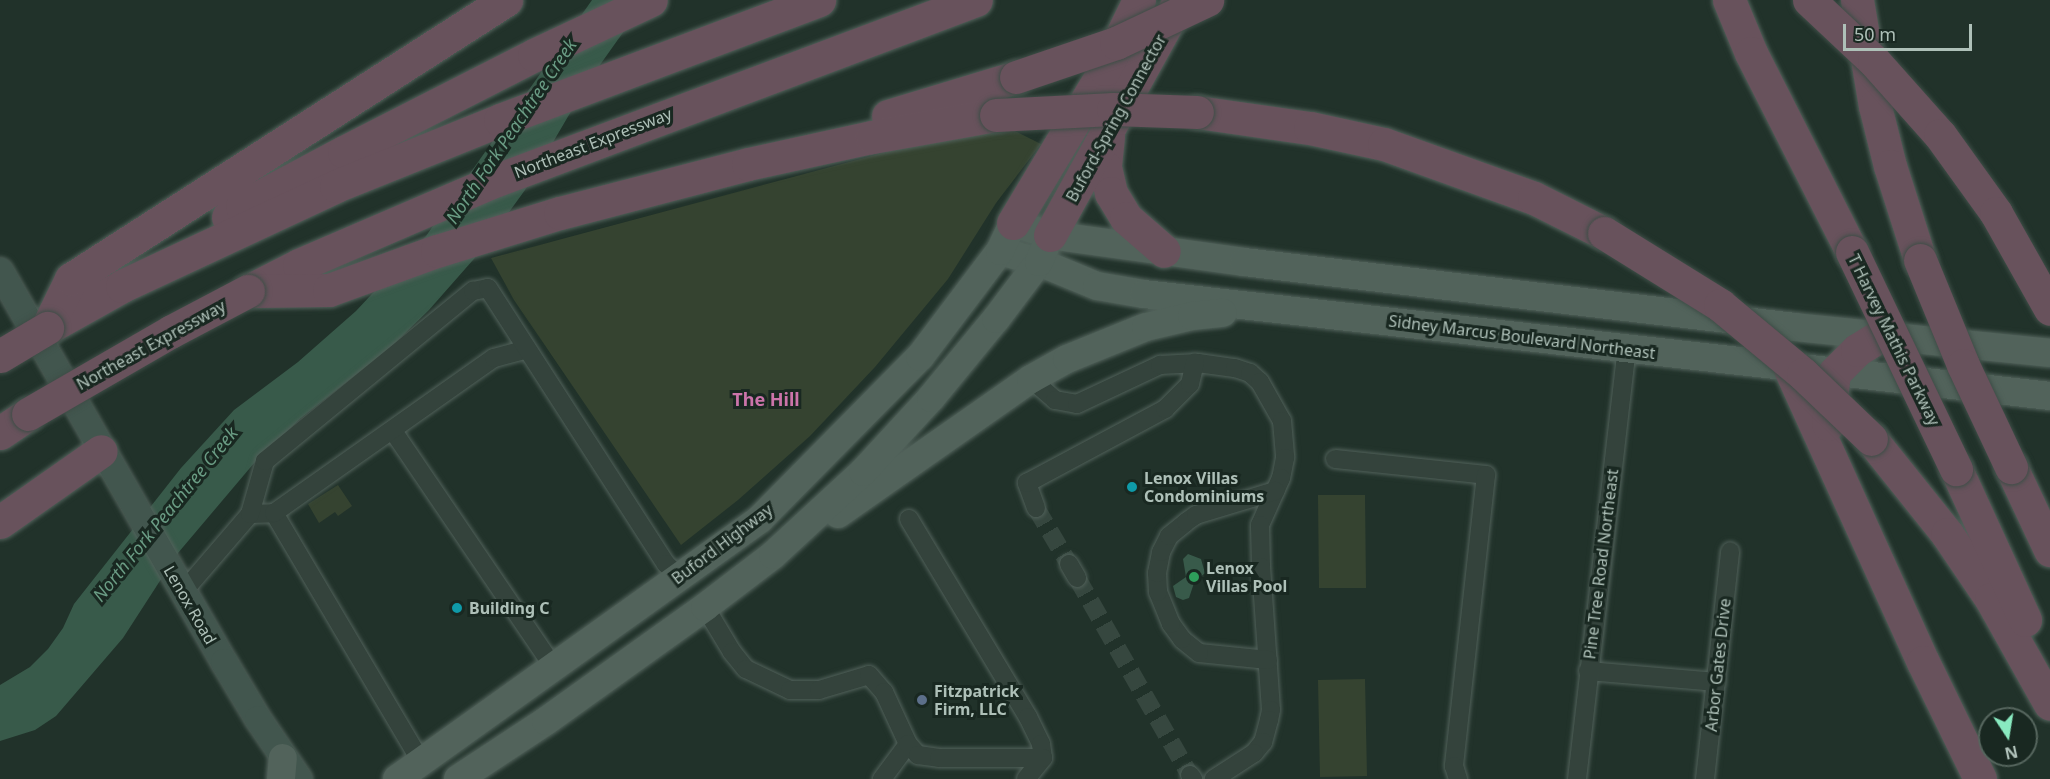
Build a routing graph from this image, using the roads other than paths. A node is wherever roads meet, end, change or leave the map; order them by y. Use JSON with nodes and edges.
{"nodes":[{"id":1,"x":506,"y":0,"type":"edge"},
{"id":2,"x":651,"y":0,"type":"edge"},
{"id":3,"x":819,"y":0,"type":"edge"},
{"id":4,"x":976,"y":0,"type":"edge"},
{"id":5,"x":1139,"y":0,"type":"edge"},
{"id":6,"x":1180,"y":0,"type":"edge"},
{"id":7,"x":1207,"y":0,"type":"edge"},
{"id":8,"x":1729,"y":0,"type":"edge"},
{"id":9,"x":1809,"y":0,"type":"edge"},
{"id":10,"x":1857,"y":0,"type":"edge"},
{"id":11,"x":1109,"y":131,"type":"junction"},
{"id":12,"x":748,"y":164,"type":"junction"},
{"id":13,"x":1006,"y":237,"type":"junction"},
{"id":14,"x":1045,"y":249,"type":"junction"},
{"id":15,"x":1164,"y":251,"type":"junction"},
{"id":16,"x":166,"y":266,"type":"junction"},
{"id":17,"x":0,"y":272,"type":"edge"},
{"id":18,"x":248,"y":291,"type":"junction"},
{"id":19,"x":1276,"y":308,"type":"junction"},
{"id":20,"x":2050,"y":309,"type":"edge"},
{"id":21,"x":41,"y":330,"type":"junction"},
{"id":22,"x":1881,"y":335,"type":"junction"},
{"id":23,"x":1627,"y":348,"type":"junction"},
{"id":24,"x":527,"y":349,"type":"junction"},
{"id":25,"x":2050,"y":353,"type":"edge"},
{"id":26,"x":0,"y":356,"type":"edge"},
{"id":27,"x":1195,"y":363,"type":"junction"},
{"id":28,"x":1790,"y":369,"type":"junction"},
{"id":29,"x":1834,"y":373,"type":"junction"},
{"id":30,"x":1031,"y":379,"type":"junction"},
{"id":31,"x":2050,"y":396,"type":"edge"},
{"id":32,"x":393,"y":431,"type":"junction"},
{"id":33,"x":0,"y":433,"type":"edge"},
{"id":34,"x":1825,"y":450,"type":"junction"},
{"id":35,"x":104,"y":457,"type":"junction"},
{"id":36,"x":1335,"y":459,"type":"dead end"},
{"id":37,"x":1275,"y":491,"type":"junction"},
{"id":38,"x":1036,"y":508,"type":"tunnel mouth"},
{"id":39,"x":274,"y":513,"type":"junction"},
{"id":40,"x":250,"y":514,"type":"junction"},
{"id":41,"x":909,"y":519,"type":"dead end"},
{"id":42,"x":0,"y":522,"type":"edge"},
{"id":43,"x":2050,"y":550,"type":"edge"},
{"id":44,"x":1730,"y":551,"type":"dead end"},
{"id":45,"x":773,"y":555,"type":"junction"},
{"id":46,"x":680,"y":576,"type":"junction"},
{"id":47,"x":183,"y":592,"type":"junction"},
{"id":48,"x":705,"y":608,"type":"junction"},
{"id":49,"x":1268,"y":660,"type":"junction"},
{"id":50,"x":554,"y":668,"type":"junction"},
{"id":51,"x":1588,"y":671,"type":"junction"},
{"id":52,"x":1717,"y":682,"type":"junction"},
{"id":53,"x":2050,"y":683,"type":"edge"},
{"id":54,"x":2050,"y":704,"type":"edge"},
{"id":55,"x":908,"y":744,"type":"junction"},
{"id":56,"x":1042,"y":758,"type":"junction"},
{"id":57,"x":422,"y":762,"type":"junction"},
{"id":58,"x":288,"y":772,"type":"edge"},
{"id":59,"x":397,"y":779,"type":"edge"},
{"id":60,"x":458,"y":779,"type":"edge"},
{"id":61,"x":882,"y":779,"type":"edge"},
{"id":62,"x":1026,"y":779,"type":"edge"},
{"id":63,"x":1214,"y":779,"type":"edge"},
{"id":64,"x":1458,"y":779,"type":"edge"},
{"id":65,"x":1577,"y":779,"type":"edge"},
{"id":66,"x":1705,"y":779,"type":"edge"},
{"id":67,"x":1980,"y":779,"type":"edge"}],
"edges":[{"from":1,"to":21,"type":"highway"},
{"from":2,"to":16,"type":"highway"},
{"from":3,"to":16,"type":"highway"},
{"from":4,"to":18,"type":"highway","name":"Northeast Expressway"},
{"from":5,"to":13,"type":"highway","name":"Buford-Spring Connector"},
{"from":6,"to":11,"type":"highway","name":"Buford-Spring Connector"},
{"from":7,"to":12,"type":"highway","bridge":true},
{"from":8,"to":53,"type":"highway","name":"T Harvey Mathis Parkway","bridge":true},
{"from":9,"to":20,"type":"highway","bridge":true},
{"from":10,"to":43,"type":"highway","bridge":true},
{"from":11,"to":14,"type":"highway","name":"Buford-Spring Connector"},
{"from":11,"to":15,"type":"highway"},
{"from":12,"to":18,"type":"highway"},
{"from":12,"to":54,"type":"highway","bridge":true},
{"from":13,"to":14,"type":"main road","name":"Sidney Marcus Boulevard Northeast"},
{"from":13,"to":46,"type":"main road","name":"Buford Highway"},
{"from":14,"to":15,"type":"main road","name":"Sidney Marcus Boulevard Northeast"},
{"from":14,"to":19,"type":"main road","name":"Sidney Marcus Boulevard Northeast"},
{"from":14,"to":45,"type":"main road"},
{"from":15,"to":22,"type":"main road","name":"Sidney Marcus Boulevard Northeast"},
{"from":16,"to":21,"type":"highway"},
{"from":17,"to":21,"type":"main road","name":"Lenox Road"},
{"from":18,"to":33,"type":"highway","name":"Northeast Expressway","bridge":true},
{"from":19,"to":23,"type":"main road","name":"Sidney Marcus Boulevard Northeast"},
{"from":19,"to":30,"type":"main road"},
{"from":21,"to":26,"type":"highway","bridge":true},
{"from":21,"to":35,"type":"main road","name":"Lenox Road"},
{"from":22,"to":25,"type":"main road","name":"Sidney Marcus Boulevard Northeast"},
{"from":22,"to":29,"type":"highway"},
{"from":23,"to":28,"type":"main road","name":"Sidney Marcus Boulevard Northeast"},
{"from":23,"to":51,"type":"street","name":"Pine Tree Road Northeast"},
{"from":24,"to":32,"type":"street"},
{"from":24,"to":40,"type":"street"},
{"from":24,"to":46,"type":"street"},
{"from":27,"to":30,"type":"street"},
{"from":27,"to":37,"type":"street"},
{"from":27,"to":38,"type":"street"},
{"from":28,"to":29,"type":"main road","name":"Sidney Marcus Boulevard Northeast"},
{"from":28,"to":34,"type":"highway"},
{"from":29,"to":31,"type":"main road","name":"Sidney Marcus Boulevard Northeast"},
{"from":29,"to":34,"type":"highway"},
{"from":30,"to":45,"type":"main road"},
{"from":32,"to":39,"type":"street"},
{"from":32,"to":50,"type":"street"},
{"from":34,"to":67,"type":"highway"},
{"from":35,"to":42,"type":"highway"},
{"from":35,"to":47,"type":"main road","name":"Lenox Road"},
{"from":36,"to":64,"type":"street"},
{"from":37,"to":49,"type":"street"},
{"from":37,"to":49,"type":"street"},
{"from":39,"to":40,"type":"street"},
{"from":39,"to":57,"type":"street"},
{"from":40,"to":47,"type":"street"},
{"from":41,"to":56,"type":"street"},
{"from":44,"to":52,"type":"street","name":"Arbor Gates Drive"},
{"from":45,"to":48,"type":"main road"},
{"from":46,"to":50,"type":"main road","name":"Buford Highway"},
{"from":47,"to":58,"type":"main road","name":"Lenox Road"},
{"from":48,"to":55,"type":"street"},
{"from":48,"to":60,"type":"main road"},
{"from":49,"to":63,"type":"street"},
{"from":50,"to":57,"type":"main road","name":"Buford Highway"},
{"from":51,"to":52,"type":"street"},
{"from":51,"to":65,"type":"street","name":"Pine Tree Road Northeast"},
{"from":52,"to":66,"type":"street","name":"Arbor Gates Drive"},
{"from":55,"to":56,"type":"street"},
{"from":55,"to":61,"type":"street"},
{"from":56,"to":62,"type":"street"},
{"from":57,"to":59,"type":"main road","name":"Buford Highway"}]}
